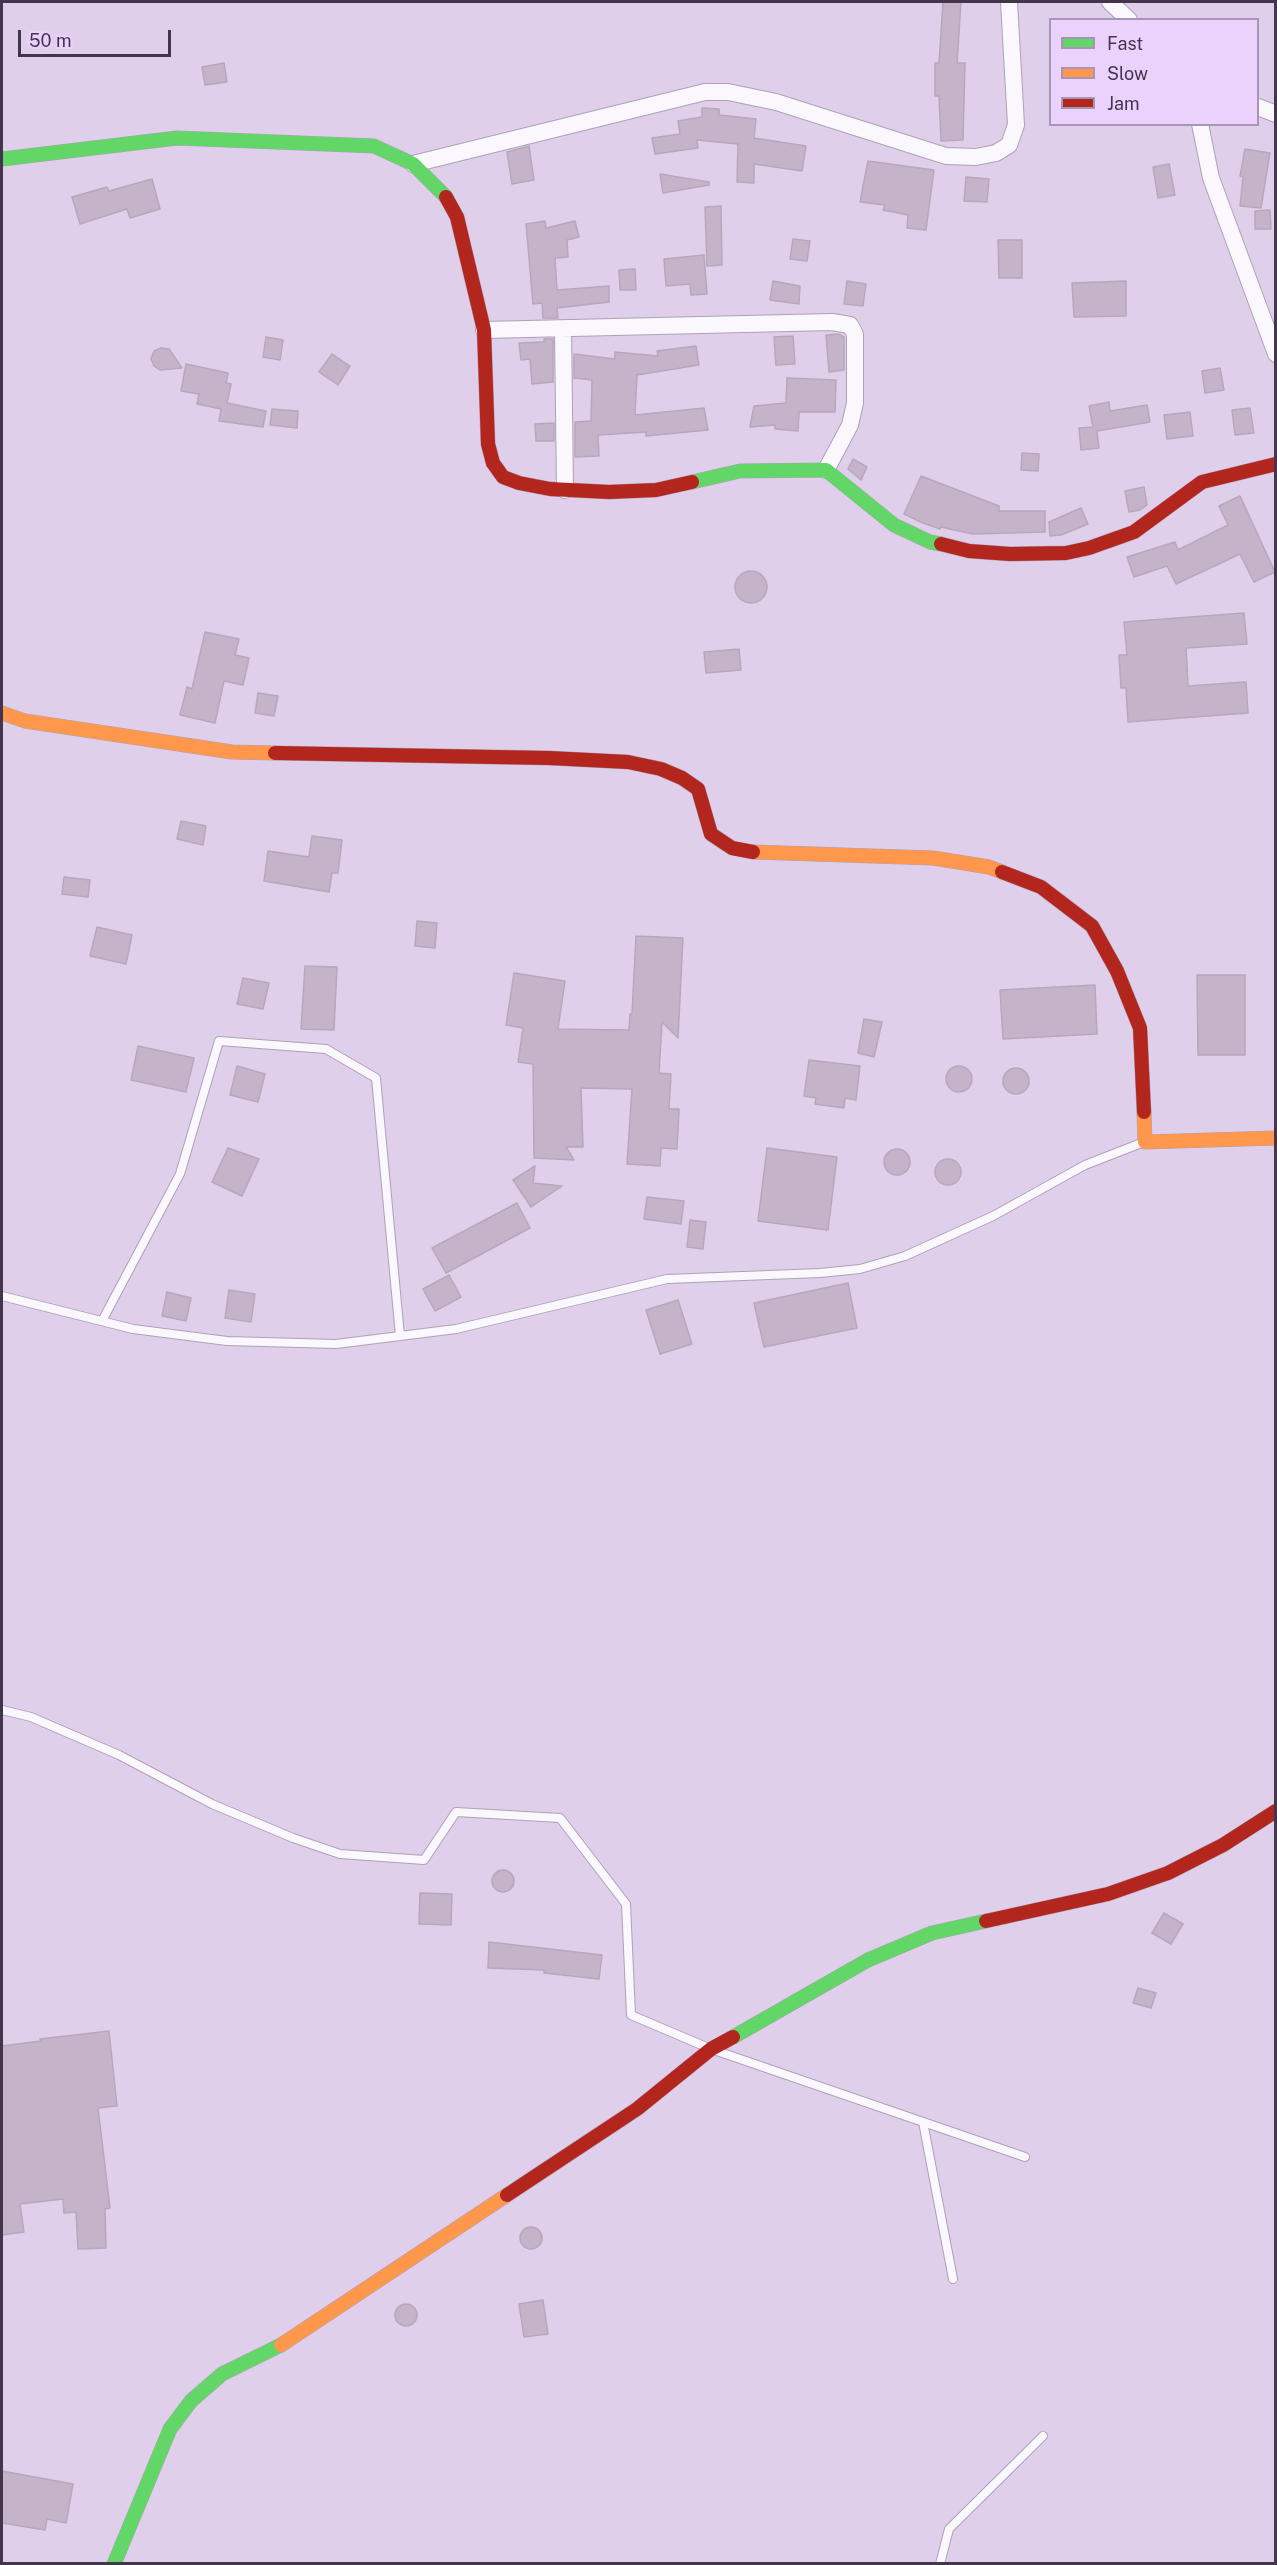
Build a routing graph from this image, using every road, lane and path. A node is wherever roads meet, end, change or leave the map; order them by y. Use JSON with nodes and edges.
{"nodes":[{"id":1,"x":1009,"y":2,"type":"edge"},
{"id":2,"x":1110,"y":2,"type":"edge"},
{"id":3,"x":1127,"y":18,"type":"edge"},
{"id":4,"x":1259,"y":108,"type":"edge"},
{"id":5,"x":1275,"y":114,"type":"edge"},
{"id":6,"x":1200,"y":126,"type":"edge"},
{"id":7,"x":2,"y":159,"type":"edge"},
{"id":8,"x":413,"y":164,"type":"junction"},
{"id":9,"x":563,"y":329,"type":"junction"},
{"id":10,"x":484,"y":330,"type":"junction"},
{"id":11,"x":1275,"y":354,"type":"edge"},
{"id":12,"x":1275,"y":464,"type":"edge"},
{"id":13,"x":826,"y":470,"type":"junction"},
{"id":14,"x":565,"y":490,"type":"junction"},
{"id":15,"x":2,"y":713,"type":"edge"},
{"id":16,"x":1275,"y":1138,"type":"edge"},
{"id":17,"x":1145,"y":1142,"type":"junction"},
{"id":18,"x":2,"y":1296,"type":"edge"},
{"id":19,"x":102,"y":1321,"type":"junction"},
{"id":20,"x":400,"y":1336,"type":"junction"},
{"id":21,"x":2,"y":1710,"type":"edge"},
{"id":22,"x":1275,"y":1811,"type":"edge"},
{"id":23,"x":711,"y":2049,"type":"junction"},
{"id":24,"x":923,"y":2122,"type":"junction"},
{"id":25,"x":1025,"y":2157,"type":"dead end"},
{"id":26,"x":953,"y":2279,"type":"dead end"},
{"id":27,"x":1043,"y":2436,"type":"dead end"},
{"id":28,"x":114,"y":2564,"type":"edge"},
{"id":29,"x":940,"y":2564,"type":"edge"}],
"edges":[{"from":1,"to":8,"type":"street"},
{"from":2,"to":3,"type":"street"},
{"from":4,"to":5,"type":"street"},
{"from":6,"to":11,"type":"street"},
{"from":7,"to":8,"type":"street"},
{"from":8,"to":10,"type":"street"},
{"from":9,"to":10,"type":"street"},
{"from":9,"to":13,"type":"street"},
{"from":9,"to":14,"type":"street"},
{"from":10,"to":14,"type":"street"},
{"from":12,"to":13,"type":"street"},
{"from":13,"to":14,"type":"street"},
{"from":15,"to":17,"type":"street"},
{"from":16,"to":17,"type":"street"},
{"from":17,"to":20,"type":"lane"},
{"from":18,"to":19,"type":"lane"},
{"from":19,"to":20,"type":"lane"},
{"from":19,"to":20,"type":"lane"},
{"from":21,"to":23,"type":"lane"},
{"from":22,"to":23,"type":"street"},
{"from":23,"to":24,"type":"lane"},
{"from":23,"to":28,"type":"street"},
{"from":24,"to":25,"type":"lane"},
{"from":24,"to":26,"type":"lane"},
{"from":27,"to":29,"type":"lane"}]}
